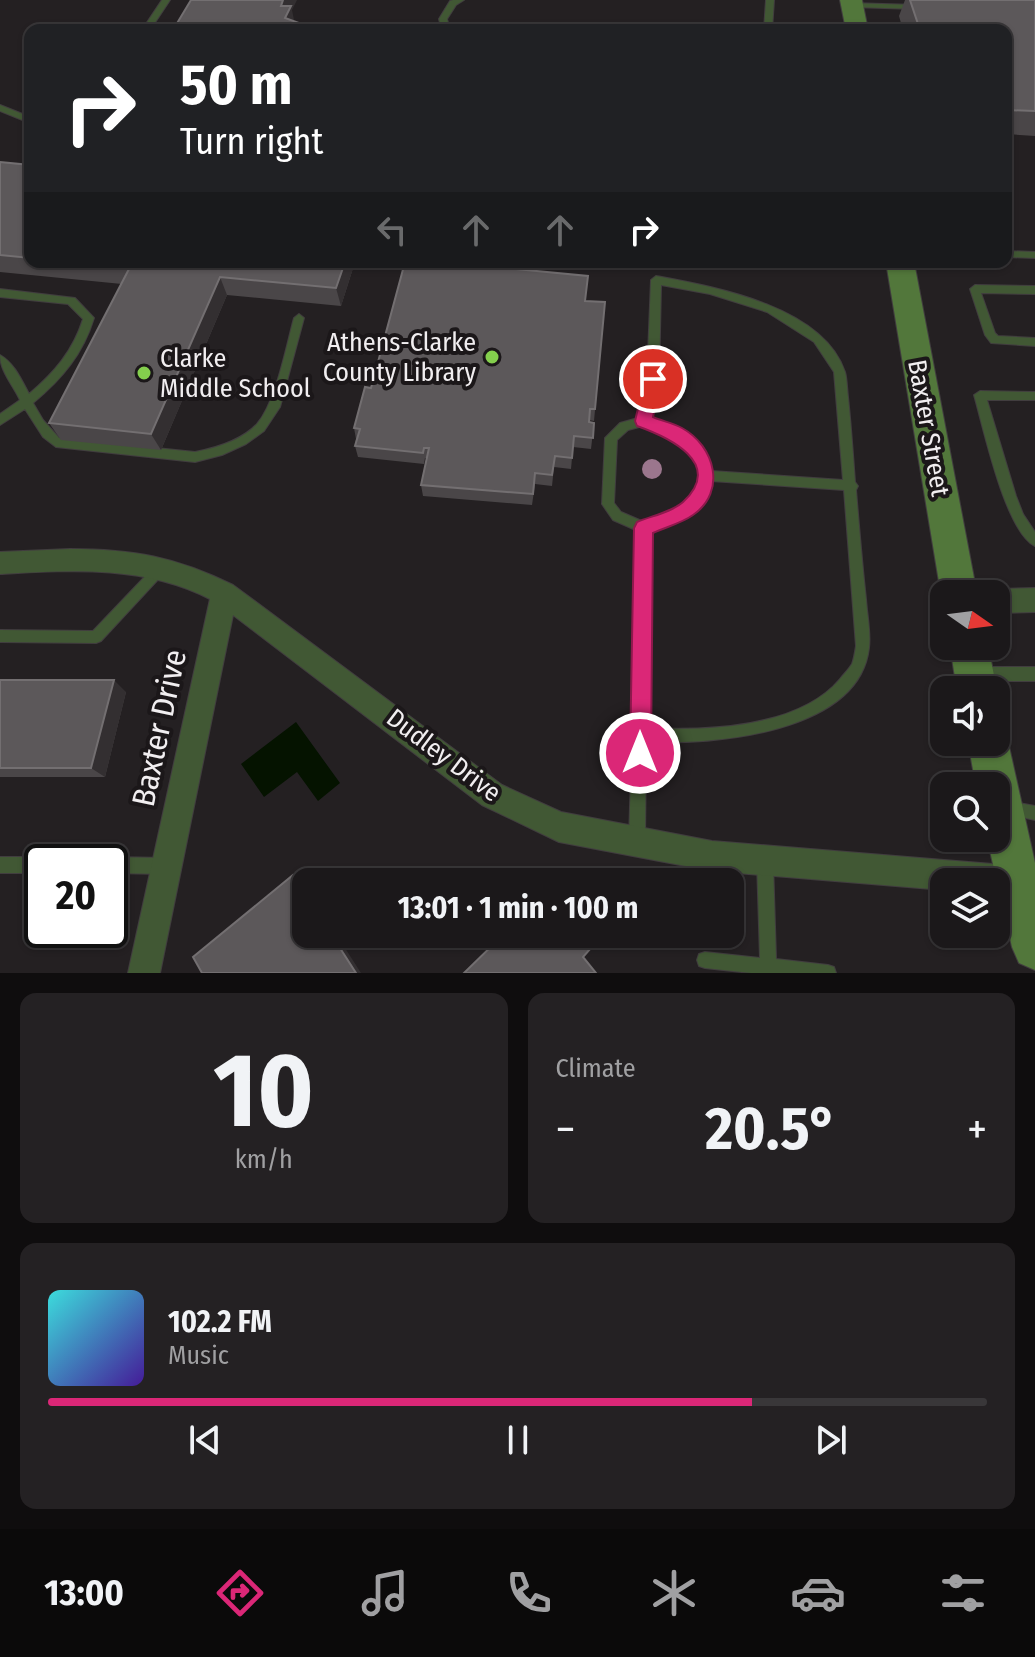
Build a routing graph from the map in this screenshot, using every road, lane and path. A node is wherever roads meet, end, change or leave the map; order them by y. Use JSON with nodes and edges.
{"nodes":[{"id":1,"x":166,"y":0,"type":"edge"},
{"id":2,"x":460,"y":0,"type":"edge"},
{"id":3,"x":770,"y":0,"type":"edge"},
{"id":4,"x":852,"y":2,"type":"edge"},
{"id":5,"x":932,"y":8,"type":"edge"},
{"id":6,"x":150,"y":24,"type":"edge"},
{"id":7,"x":444,"y":24,"type":"edge"},
{"id":8,"x":768,"y":24,"type":"edge"},
{"id":9,"x":856,"y":24,"type":"edge"},
{"id":10,"x":0,"y":108,"type":"edge"},
{"id":11,"x":24,"y":116,"type":"edge"},
{"id":12,"x":1012,"y":254,"type":"edge"},
{"id":13,"x":1035,"y":255,"type":"edge"},
{"id":14,"x":901,"y":268,"type":"edge"},
{"id":15,"x":1035,"y":290,"type":"edge"},
{"id":16,"x":0,"y":293,"type":"edge"},
{"id":17,"x":299,"y":318,"type":"dead end"},
{"id":18,"x":1035,"y":342,"type":"edge"},
{"id":19,"x":0,"y":359,"type":"edge"},
{"id":20,"x":1035,"y":396,"type":"edge"},
{"id":21,"x":28,"y":402,"type":"junction"},
{"id":22,"x":0,"y":420,"type":"edge"},
{"id":23,"x":643,"y":421,"type":"junction"},
{"id":24,"x":707,"y":476,"type":"junction"},
{"id":25,"x":852,"y":486,"type":"junction"},
{"id":26,"x":644,"y":528,"type":"junction"},
{"id":27,"x":1035,"y":541,"type":"edge"},
{"id":28,"x":0,"y":563,"type":"edge"},
{"id":29,"x":160,"y":569,"type":"junction"},
{"id":30,"x":957,"y":580,"type":"edge"},
{"id":31,"x":224,"y":593,"type":"junction"},
{"id":32,"x":1035,"y":600,"type":"edge"},
{"id":33,"x":1010,"y":601,"type":"edge"},
{"id":34,"x":0,"y":636,"type":"edge"},
{"id":35,"x":973,"y":670,"type":"edge"},
{"id":36,"x":1035,"y":674,"type":"edge"},
{"id":37,"x":640,"y":735,"type":"junction"},
{"id":38,"x":994,"y":756,"type":"edge"},
{"id":39,"x":1018,"y":810,"type":"edge"},
{"id":40,"x":637,"y":842,"type":"junction"},
{"id":41,"x":765,"y":861,"type":"junction"},
{"id":42,"x":0,"y":865,"type":"edge"},
{"id":43,"x":24,"y":865,"type":"edge"},
{"id":44,"x":128,"y":865,"type":"edge"},
{"id":45,"x":166,"y":866,"type":"junction"},
{"id":46,"x":1017,"y":881,"type":"junction"},
{"id":47,"x":1035,"y":947,"type":"edge"},
{"id":48,"x":705,"y":960,"type":"dead end"},
{"id":49,"x":768,"y":967,"type":"junction"},
{"id":50,"x":144,"y":973,"type":"edge"},
{"id":51,"x":828,"y":973,"type":"edge"}],
"edges":[{"from":1,"to":6,"type":"lane"},
{"from":2,"to":7,"type":"lane"},
{"from":3,"to":8,"type":"lane"},
{"from":4,"to":5,"type":"lane"},
{"from":4,"to":9,"type":"main road"},
{"from":10,"to":11,"type":"lane"},
{"from":12,"to":13,"type":"lane"},
{"from":14,"to":30,"type":"main road","name":"Baxter Street"},
{"from":15,"to":18,"type":"lane"},
{"from":16,"to":21,"type":"lane"},
{"from":17,"to":21,"type":"lane"},
{"from":19,"to":21,"type":"lane"},
{"from":20,"to":27,"type":"lane"},
{"from":21,"to":22,"type":"lane"},
{"from":23,"to":24,"type":"lane"},
{"from":23,"to":25,"type":"lane"},
{"from":23,"to":26,"type":"lane"},
{"from":24,"to":25,"type":"lane"},
{"from":24,"to":26,"type":"lane"},
{"from":25,"to":37,"type":"lane"},
{"from":26,"to":37,"type":"lane"},
{"from":28,"to":29,"type":"street","name":"Dudley Drive"},
{"from":29,"to":31,"type":"street","name":"Dudley Drive"},
{"from":29,"to":34,"type":"lane"},
{"from":31,"to":40,"type":"street","name":"Dudley Drive"},
{"from":31,"to":45,"type":"street","name":"Baxter Drive"},
{"from":32,"to":33,"type":"street"},
{"from":35,"to":36,"type":"lane"},
{"from":37,"to":40,"type":"lane"},
{"from":38,"to":39,"type":"main road"},
{"from":39,"to":46,"type":"main road"},
{"from":40,"to":41,"type":"street","name":"Dudley Drive"},
{"from":41,"to":46,"type":"street","name":"Dudley Drive"},
{"from":41,"to":49,"type":"lane"},
{"from":42,"to":43,"type":"lane"},
{"from":44,"to":45,"type":"lane"},
{"from":45,"to":50,"type":"street","name":"Baxter Drive"},
{"from":46,"to":47,"type":"main road"},
{"from":48,"to":49,"type":"lane"},
{"from":49,"to":51,"type":"lane"}]}
